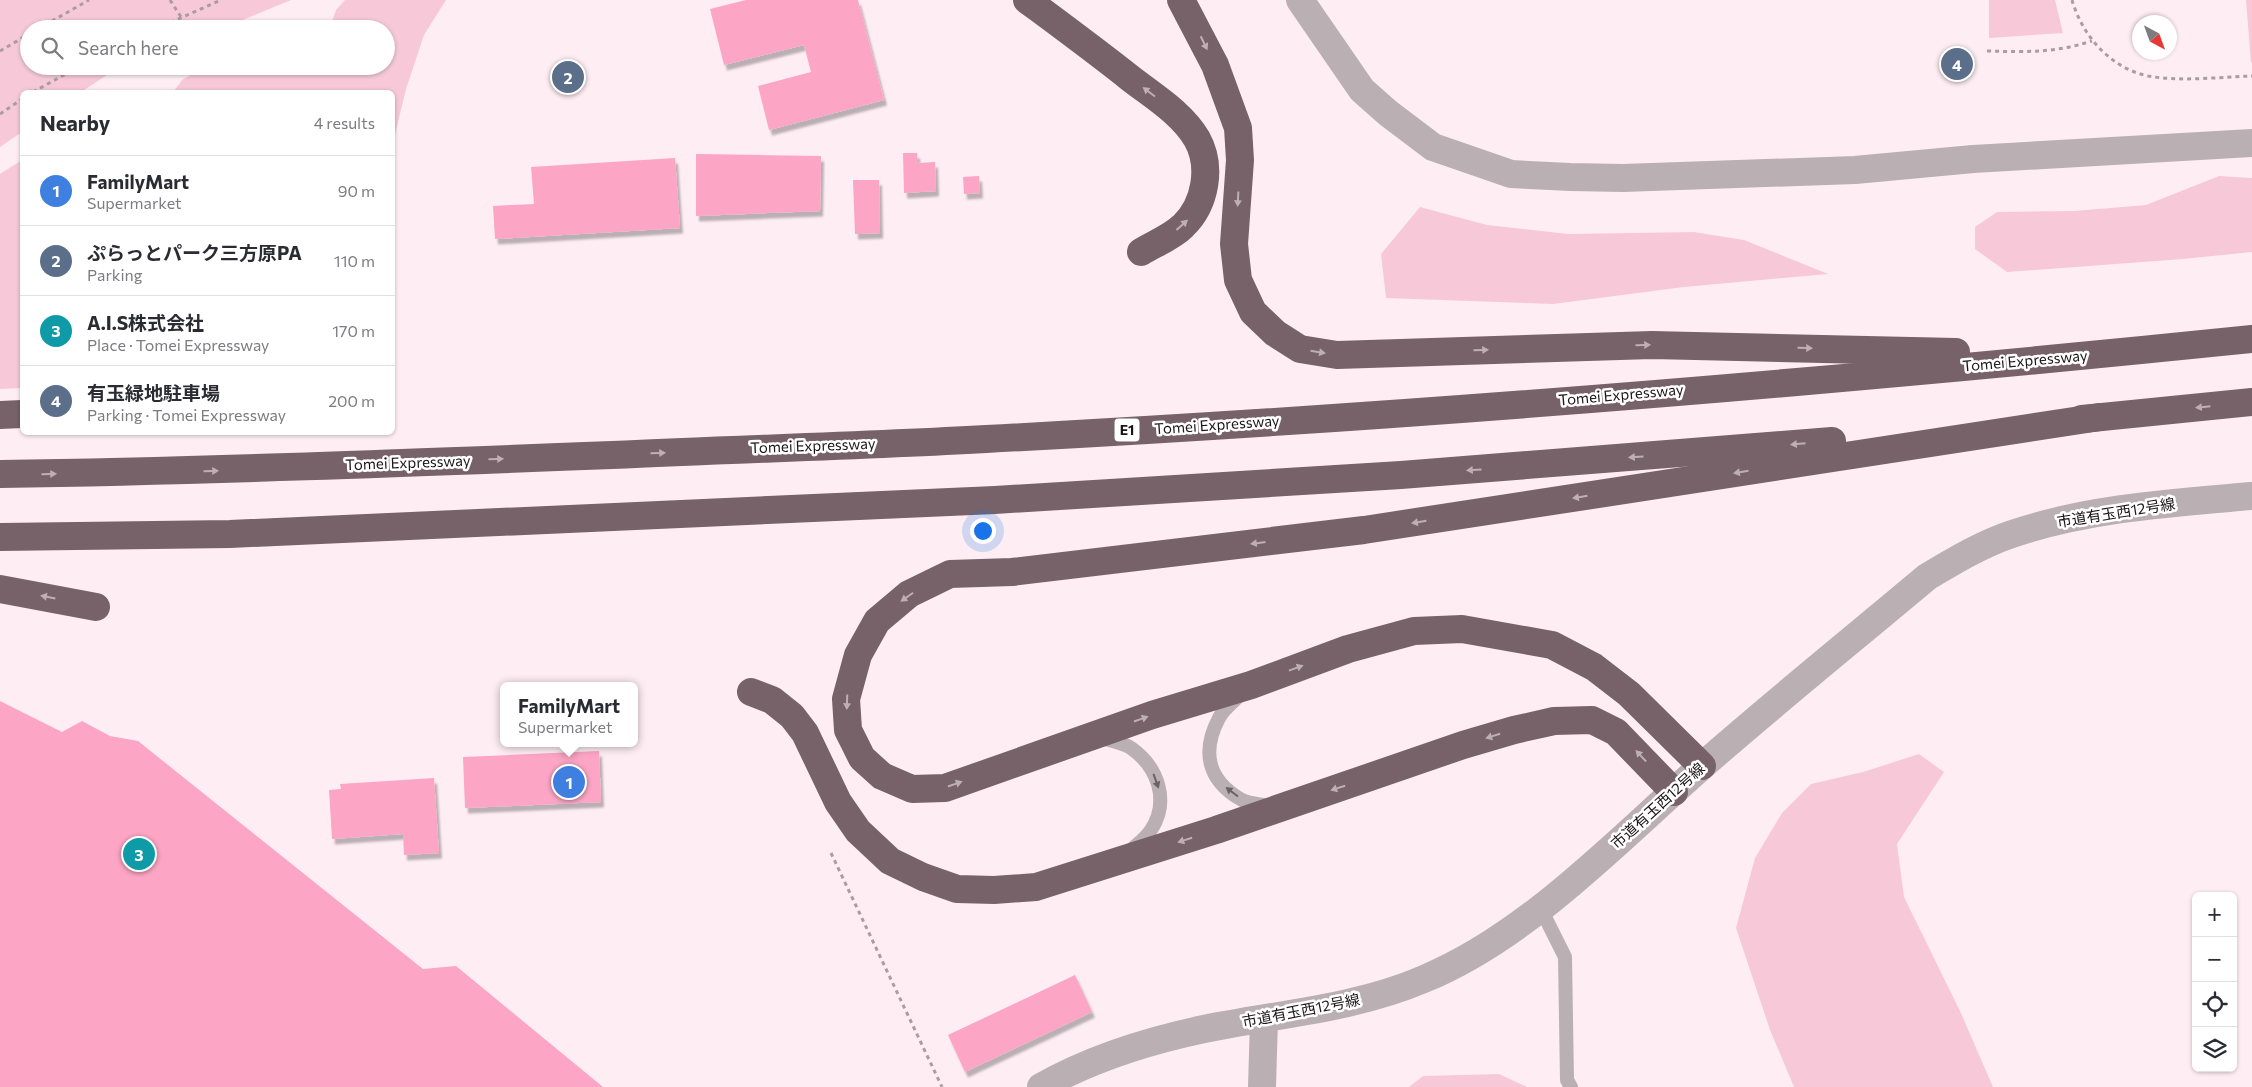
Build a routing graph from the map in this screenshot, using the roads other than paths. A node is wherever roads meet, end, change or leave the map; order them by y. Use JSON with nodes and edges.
{"nodes":[{"id":1,"x":1181,"y":0,"type":"edge"},
{"id":2,"x":1300,"y":0,"type":"edge"},
{"id":3,"x":1037,"y":4,"type":"edge"},
{"id":4,"x":2252,"y":143,"type":"edge"},
{"id":5,"x":1141,"y":252,"type":"dead end"},
{"id":6,"x":2252,"y":339,"type":"edge"},
{"id":7,"x":2095,"y":355,"type":"junction"},
{"id":8,"x":2252,"y":402,"type":"edge"},
{"id":9,"x":20,"y":414,"type":"edge"},
{"id":10,"x":0,"y":415,"type":"edge"},
{"id":11,"x":2100,"y":418,"type":"junction"},
{"id":12,"x":0,"y":474,"type":"edge"},
{"id":13,"x":2252,"y":496,"type":"edge"},
{"id":14,"x":0,"y":537,"type":"edge"},
{"id":15,"x":0,"y":590,"type":"edge"},
{"id":16,"x":96,"y":607,"type":"dead end"},
{"id":17,"x":1250,"y":685,"type":"junction"},
{"id":18,"x":751,"y":692,"type":"dead end"},
{"id":19,"x":1092,"y":735,"type":"junction"},
{"id":20,"x":1702,"y":766,"type":"junction"},
{"id":21,"x":1674,"y":792,"type":"junction"},
{"id":22,"x":1277,"y":808,"type":"junction"},
{"id":23,"x":1119,"y":861,"type":"junction"},
{"id":24,"x":1541,"y":909,"type":"junction"},
{"id":25,"x":1264,"y":1019,"type":"junction"},
{"id":26,"x":1042,"y":1087,"type":"edge"},
{"id":27,"x":1262,"y":1087,"type":"edge"},
{"id":28,"x":1571,"y":1087,"type":"edge"}],
"edges":[{"from":1,"to":7,"type":"highway","one_way":true},
{"from":2,"to":4,"type":"street"},
{"from":5,"to":3,"type":"highway","one_way":true},
{"from":6,"to":7,"type":"highway","name":"Tomei Expressway","number":"E1"},
{"from":12,"to":7,"type":"highway","name":"Tomei Expressway","number":"E1","one_way":true},
{"from":8,"to":11,"type":"highway","one_way":true},
{"from":9,"to":10,"type":"highway"},
{"from":11,"to":14,"type":"highway","one_way":true},
{"from":11,"to":19,"type":"highway","one_way":true},
{"from":13,"to":20,"type":"street","name":"市道有玉西12号線"},
{"from":16,"to":15,"type":"highway","one_way":true},
{"from":19,"to":17,"type":"highway","one_way":true},
{"from":17,"to":20,"type":"highway","one_way":true},
{"from":22,"to":17,"type":"lane","one_way":true},
{"from":18,"to":23,"type":"highway"},
{"from":19,"to":23,"type":"lane","one_way":true},
{"from":20,"to":21,"type":"street","name":"市道有玉西12号線"},
{"from":21,"to":22,"type":"highway","one_way":true},
{"from":21,"to":24,"type":"street","name":"市道有玉西12号線"},
{"from":22,"to":23,"type":"highway","one_way":true},
{"from":24,"to":25,"type":"street","name":"市道有玉西12号線"},
{"from":24,"to":28,"type":"lane"},
{"from":25,"to":26,"type":"street","name":"市道有玉西12号線"},
{"from":25,"to":27,"type":"street"}]}
